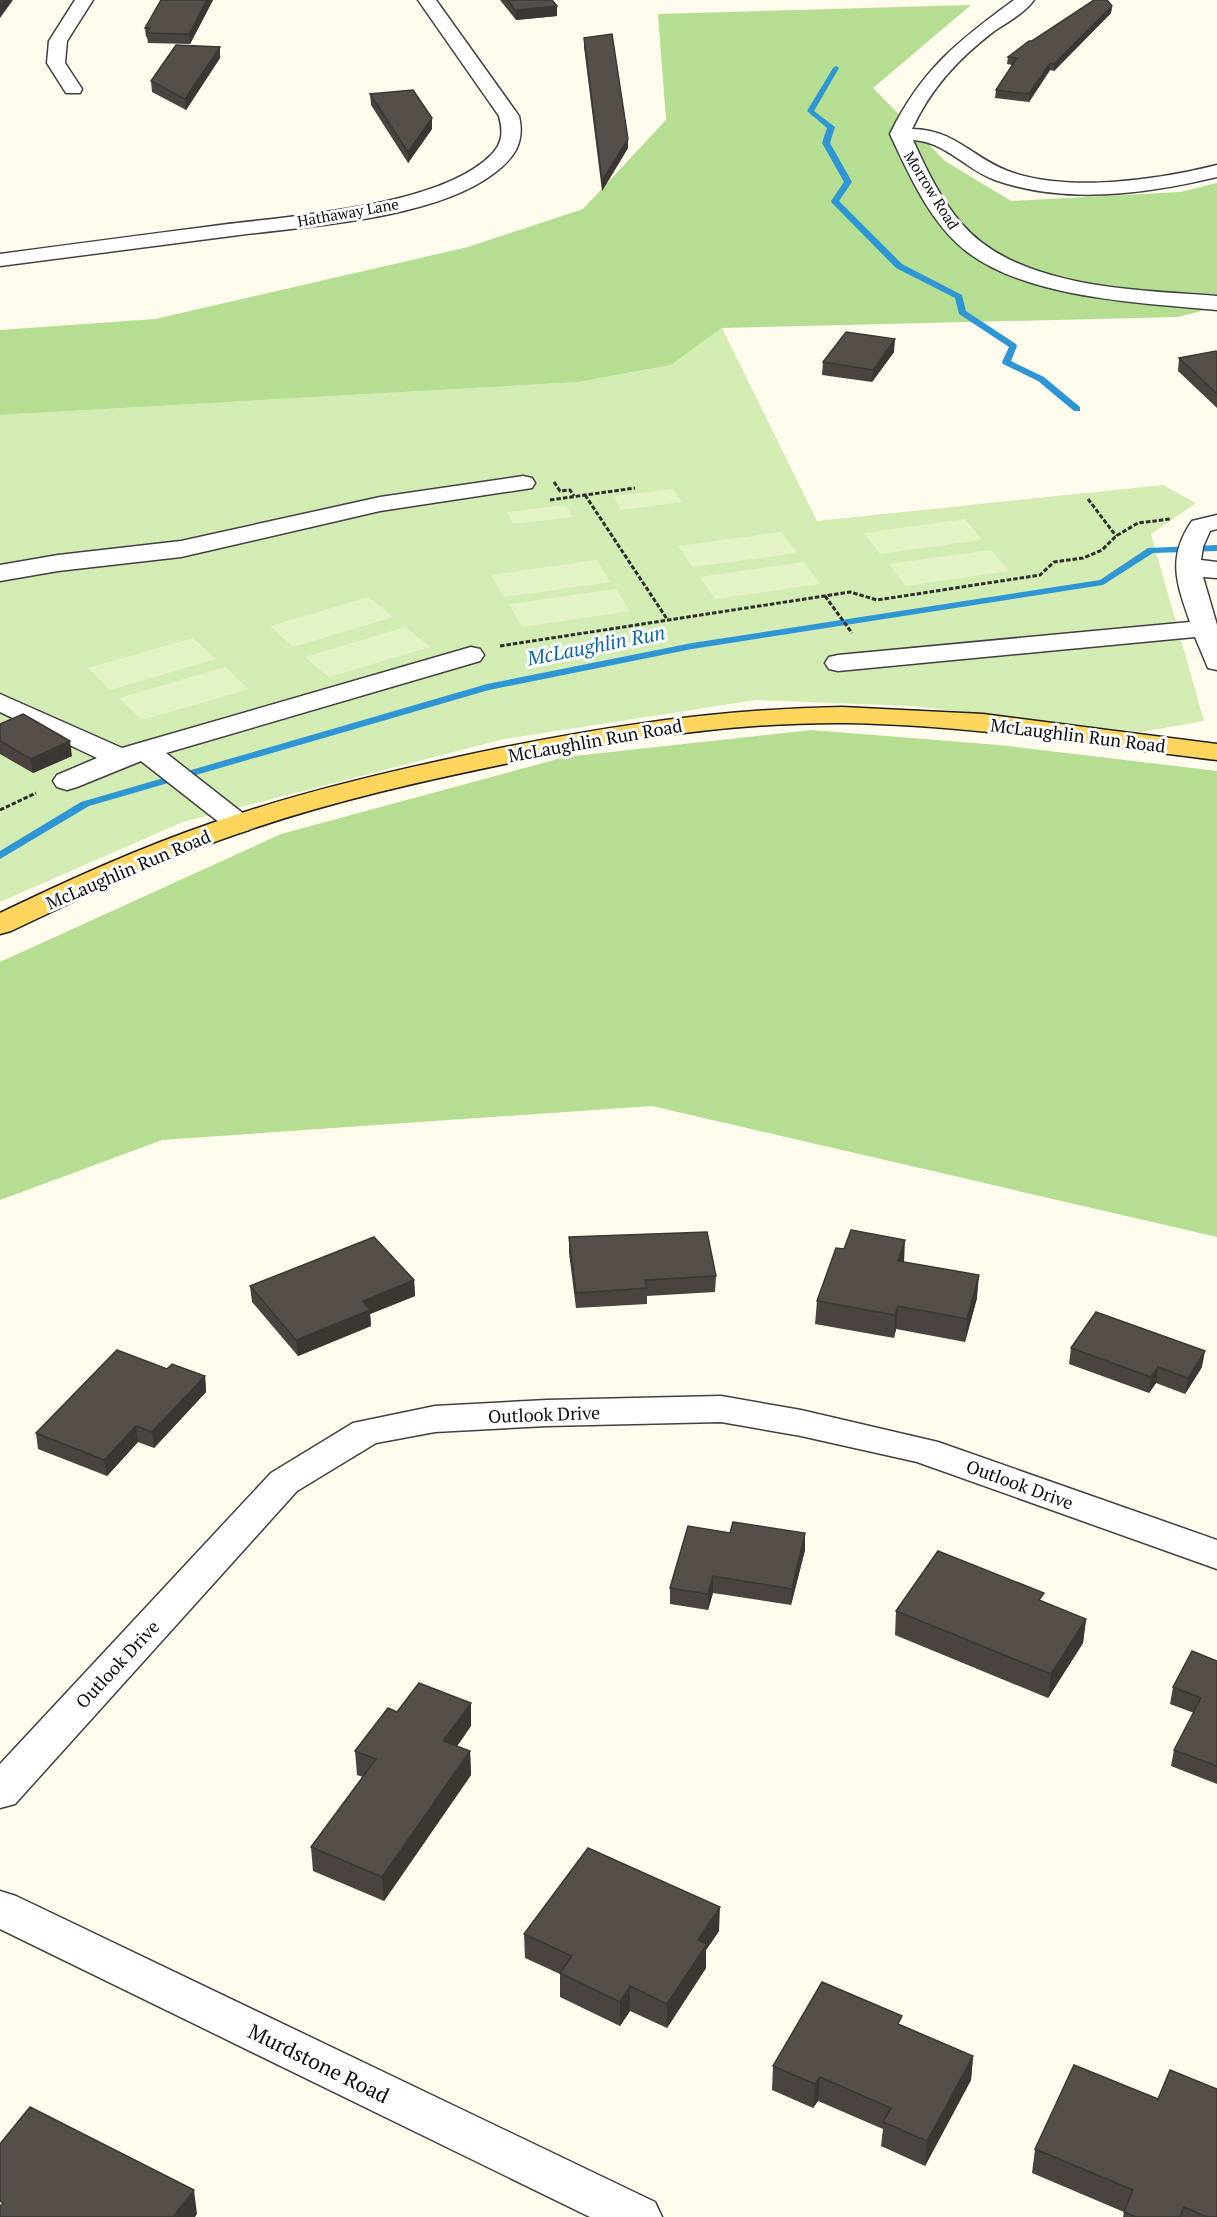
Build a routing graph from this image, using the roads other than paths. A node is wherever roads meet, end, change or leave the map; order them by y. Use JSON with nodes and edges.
{"nodes":[{"id":1,"x":84,"y":0,"type":"edge"},
{"id":2,"x":427,"y":0,"type":"edge"},
{"id":3,"x":1025,"y":0,"type":"edge"},
{"id":4,"x":73,"y":89,"type":"dead end"},
{"id":5,"x":900,"y":134,"type":"junction"},
{"id":6,"x":1217,"y":171,"type":"edge"},
{"id":7,"x":0,"y":260,"type":"edge"},
{"id":8,"x":1217,"y":303,"type":"edge"},
{"id":9,"x":531,"y":492,"type":"road end"},
{"id":10,"x":1198,"y":542,"type":"edge"},
{"id":11,"x":1217,"y":570,"type":"edge"},
{"id":12,"x":0,"y":573,"type":"edge"},
{"id":13,"x":1206,"y":628,"type":"junction"},
{"id":14,"x":471,"y":655,"type":"road end"},
{"id":15,"x":1217,"y":662,"type":"edge"},
{"id":16,"x":838,"y":663,"type":"dead end"},
{"id":17,"x":0,"y":702,"type":"edge"},
{"id":18,"x":1217,"y":752,"type":"edge"},
{"id":19,"x":142,"y":757,"type":"junction"},
{"id":20,"x":67,"y":781,"type":"dead end"},
{"id":21,"x":239,"y":824,"type":"junction"},
{"id":22,"x":0,"y":925,"type":"edge"},
{"id":23,"x":1217,"y":1555,"type":"edge"},
{"id":24,"x":0,"y":1792,"type":"edge"},
{"id":25,"x":0,"y":1909,"type":"edge"},
{"id":26,"x":638,"y":2217,"type":"edge"}],
"edges":[{"from":1,"to":4,"type":"street"},
{"from":2,"to":7,"type":"street","name":"Hathaway Lane"},
{"from":3,"to":5,"type":"street","name":"Morrow Road"},
{"from":5,"to":6,"type":"street"},
{"from":5,"to":8,"type":"street","name":"Morrow Road"},
{"from":9,"to":12,"type":"street"},
{"from":10,"to":11,"type":"street"},
{"from":10,"to":13,"type":"street"},
{"from":13,"to":15,"type":"street"},
{"from":13,"to":16,"type":"street"},
{"from":14,"to":19,"type":"street"},
{"from":17,"to":19,"type":"street"},
{"from":18,"to":21,"type":"main road","name":"McLaughlin Run Road"},
{"from":19,"to":20,"type":"street"},
{"from":19,"to":21,"type":"street"},
{"from":21,"to":22,"type":"main road","name":"McLaughlin Run Road"},
{"from":23,"to":24,"type":"street","name":"Outlook Drive"},
{"from":25,"to":26,"type":"street","name":"Murdstone Road"}]}
